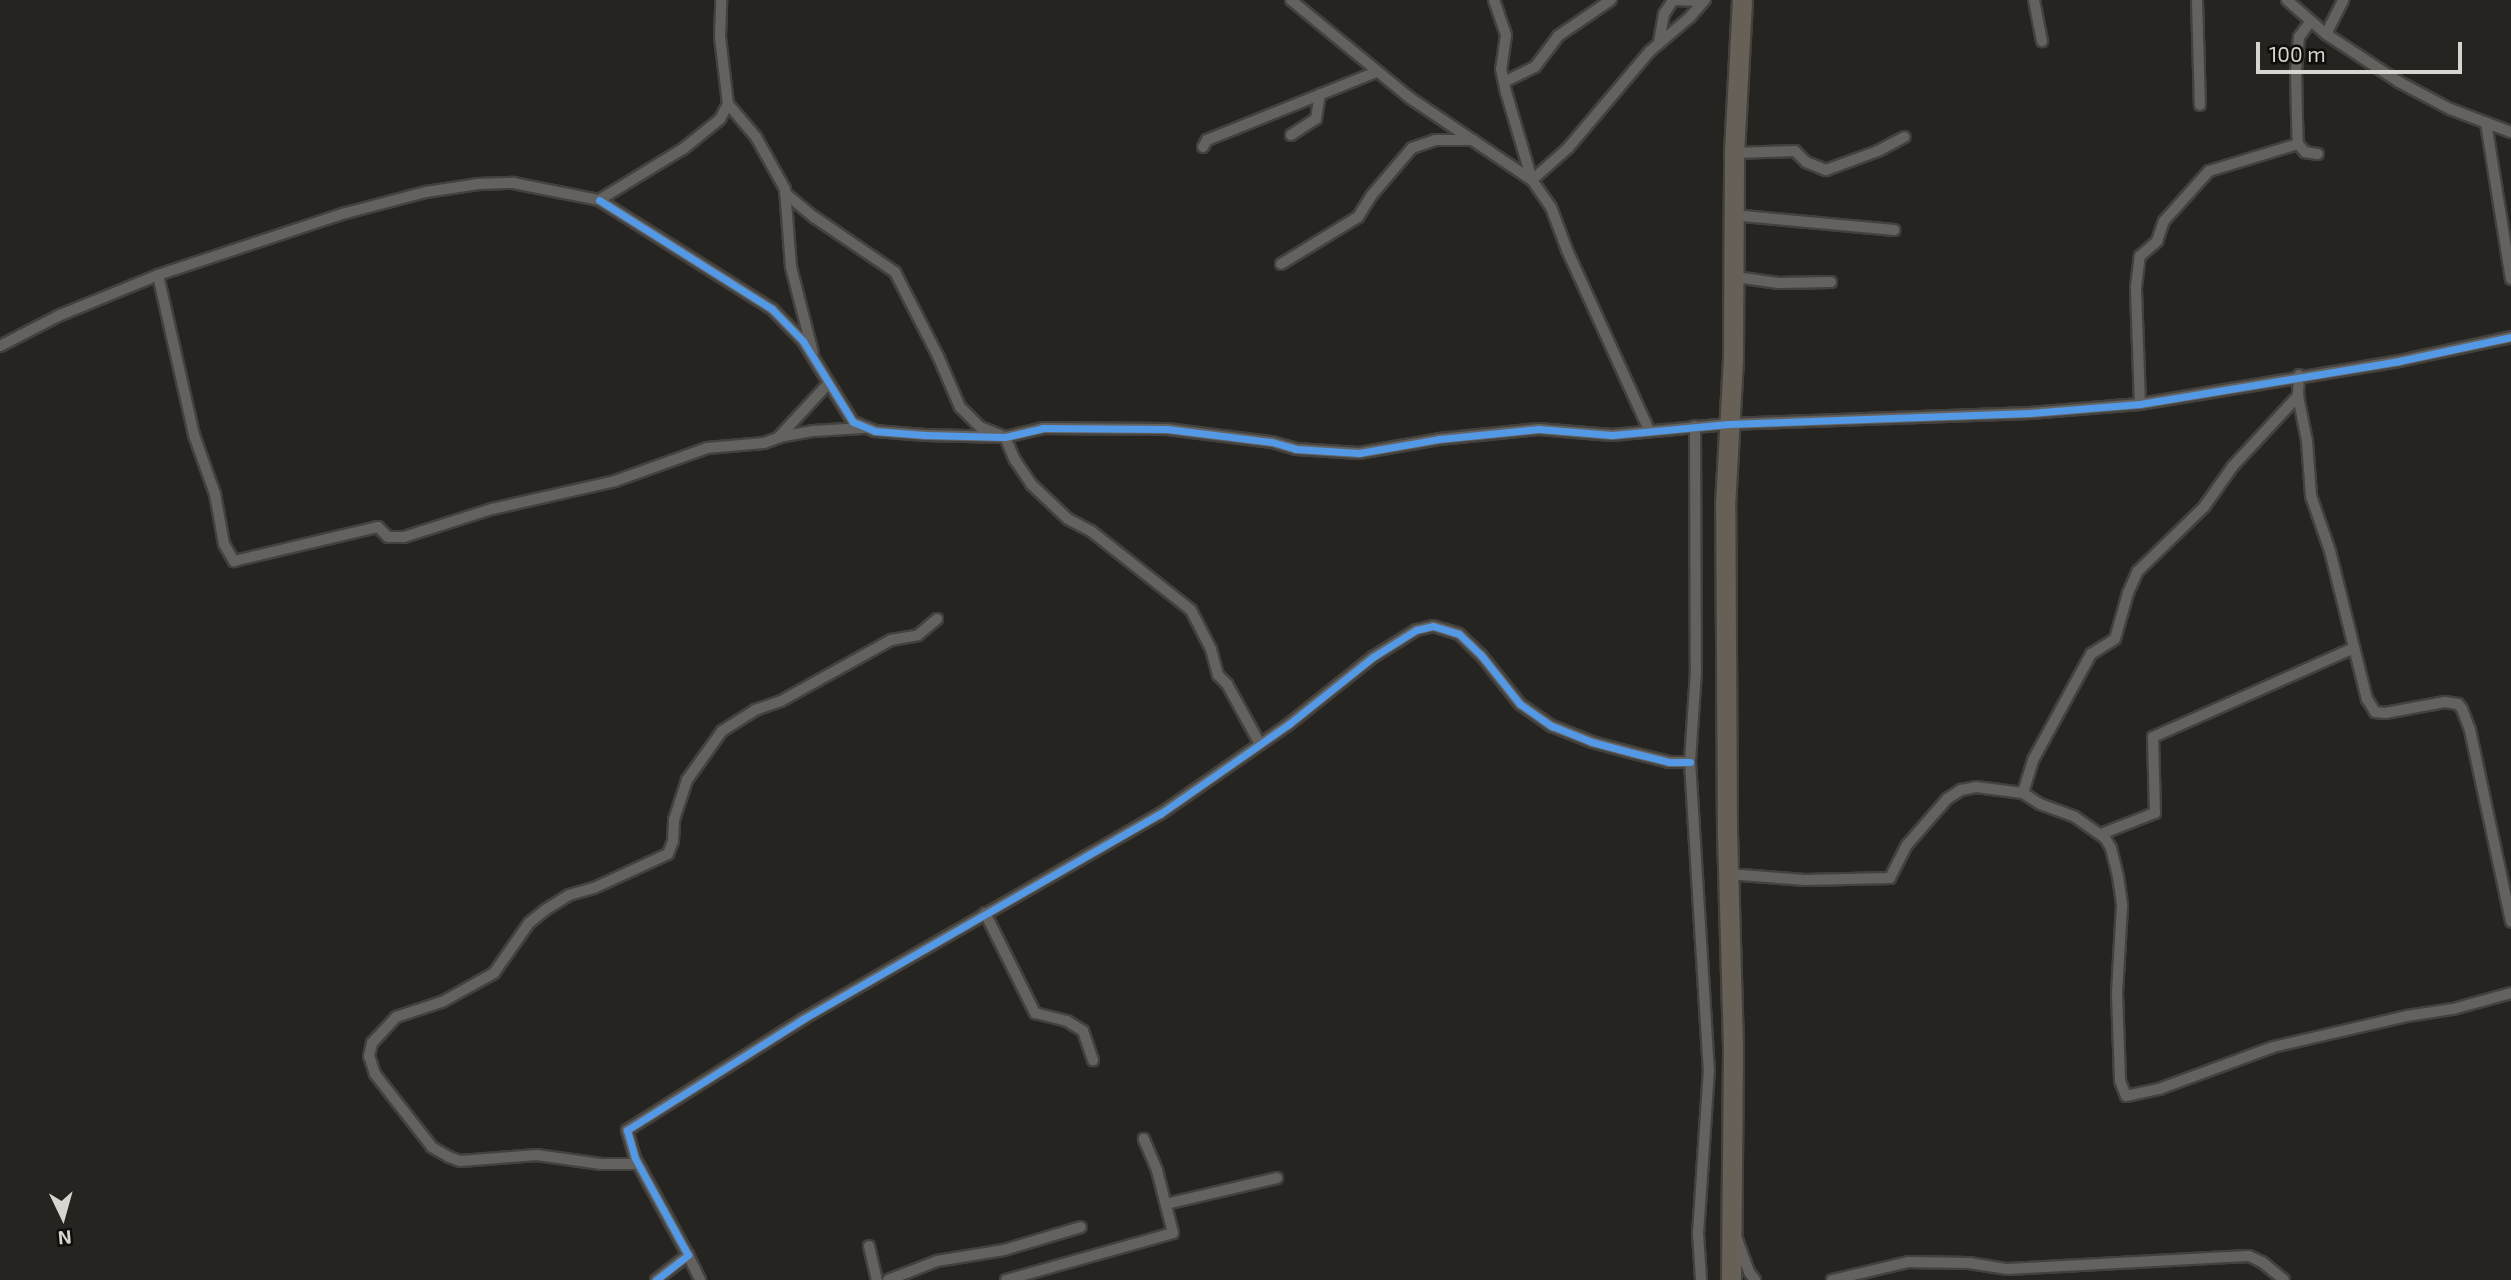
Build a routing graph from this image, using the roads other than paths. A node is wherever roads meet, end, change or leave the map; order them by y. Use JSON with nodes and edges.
{"nodes":[{"id":1,"x":721,"y":0,"type":"edge"},
{"id":2,"x":1291,"y":0,"type":"edge"},
{"id":3,"x":1494,"y":0,"type":"edge"},
{"id":4,"x":1611,"y":0,"type":"edge"},
{"id":5,"x":1673,"y":0,"type":"edge"},
{"id":6,"x":1703,"y":0,"type":"edge"},
{"id":7,"x":2035,"y":0,"type":"edge"},
{"id":8,"x":2197,"y":0,"type":"edge"},
{"id":9,"x":2287,"y":0,"type":"edge"},
{"id":10,"x":2343,"y":0,"type":"edge"},
{"id":11,"x":1745,"y":2,"type":"edge"},
{"id":12,"x":2310,"y":22,"type":"junction"},
{"id":13,"x":2326,"y":34,"type":"junction"},
{"id":14,"x":2042,"y":41,"type":"dead end"},
{"id":15,"x":1659,"y":42,"type":"junction"},
{"id":16,"x":1376,"y":72,"type":"junction"},
{"id":17,"x":1504,"y":82,"type":"junction"},
{"id":18,"x":1320,"y":94,"type":"junction"},
{"id":19,"x":728,"y":104,"type":"junction"},
{"id":20,"x":2200,"y":105,"type":"dead end"},
{"id":21,"x":2486,"y":123,"type":"junction"},
{"id":22,"x":2511,"y":132,"type":"edge"},
{"id":23,"x":1291,"y":135,"type":"dead end"},
{"id":24,"x":1904,"y":136,"type":"dead end"},
{"id":25,"x":1473,"y":140,"type":"junction"},
{"id":26,"x":2298,"y":145,"type":"junction"},
{"id":27,"x":1203,"y":147,"type":"dead end"},
{"id":28,"x":1734,"y":153,"type":"junction"},
{"id":29,"x":2318,"y":154,"type":"dead end"},
{"id":30,"x":1532,"y":180,"type":"junction"},
{"id":31,"x":785,"y":193,"type":"junction"},
{"id":32,"x":599,"y":200,"type":"junction"},
{"id":33,"x":1732,"y":215,"type":"junction"},
{"id":34,"x":1894,"y":230,"type":"dead end"},
{"id":35,"x":1282,"y":264,"type":"dead end"},
{"id":36,"x":158,"y":275,"type":"junction"},
{"id":37,"x":1735,"y":277,"type":"junction"},
{"id":38,"x":2511,"y":278,"type":"edge"},
{"id":39,"x":1831,"y":282,"type":"dead end"},
{"id":40,"x":2511,"y":337,"type":"edge"},
{"id":41,"x":0,"y":346,"type":"edge"},
{"id":42,"x":816,"y":362,"type":"junction"},
{"id":43,"x":2299,"y":375,"type":"junction"},
{"id":44,"x":828,"y":384,"type":"junction"},
{"id":45,"x":2298,"y":396,"type":"junction"},
{"id":46,"x":2140,"y":404,"type":"junction"},
{"id":47,"x":1728,"y":424,"type":"junction"},
{"id":48,"x":1695,"y":426,"type":"junction"},
{"id":49,"x":863,"y":428,"type":"junction"},
{"id":50,"x":1649,"y":430,"type":"junction"},
{"id":51,"x":1005,"y":437,"type":"junction"},
{"id":52,"x":778,"y":438,"type":"junction"},
{"id":53,"x":937,"y":620,"type":"dead end"},
{"id":54,"x":2354,"y":648,"type":"junction"},
{"id":55,"x":1260,"y":744,"type":"junction"},
{"id":56,"x":1690,"y":762,"type":"junction"},
{"id":57,"x":2023,"y":793,"type":"junction"},
{"id":58,"x":2101,"y":834,"type":"junction"},
{"id":59,"x":1727,"y":874,"type":"junction"},
{"id":60,"x":985,"y":913,"type":"junction"},
{"id":61,"x":2511,"y":922,"type":"edge"},
{"id":62,"x":2508,"y":996,"type":"edge"},
{"id":63,"x":1093,"y":1060,"type":"dead end"},
{"id":64,"x":1144,"y":1139,"type":"dead end"},
{"id":65,"x":638,"y":1164,"type":"junction"},
{"id":66,"x":1277,"y":1178,"type":"dead end"},
{"id":67,"x":1166,"y":1204,"type":"junction"},
{"id":68,"x":1731,"y":1223,"type":"junction"},
{"id":69,"x":1082,"y":1227,"type":"dead end"},
{"id":70,"x":869,"y":1246,"type":"dead end"},
{"id":71,"x":688,"y":1255,"type":"junction"},
{"id":72,"x":656,"y":1280,"type":"edge"},
{"id":73,"x":700,"y":1280,"type":"edge"},
{"id":74,"x":877,"y":1280,"type":"edge"},
{"id":75,"x":888,"y":1280,"type":"edge"},
{"id":76,"x":1006,"y":1280,"type":"edge"},
{"id":77,"x":1701,"y":1280,"type":"edge"},
{"id":78,"x":1731,"y":1280,"type":"edge"},
{"id":79,"x":1755,"y":1280,"type":"edge"},
{"id":80,"x":1832,"y":1280,"type":"edge"},
{"id":81,"x":2284,"y":1280,"type":"edge"}],
"edges":[{"from":1,"to":19,"type":"street"},
{"from":2,"to":16,"type":"street"},
{"from":3,"to":17,"type":"street"},
{"from":4,"to":17,"type":"street"},
{"from":5,"to":6,"type":"street"},
{"from":5,"to":15,"type":"street"},
{"from":6,"to":15,"type":"street"},
{"from":7,"to":14,"type":"street"},
{"from":8,"to":20,"type":"street"},
{"from":9,"to":12,"type":"street"},
{"from":10,"to":13,"type":"street"},
{"from":11,"to":28,"type":"highway"},
{"from":12,"to":13,"type":"street"},
{"from":12,"to":26,"type":"street"},
{"from":13,"to":21,"type":"street"},
{"from":15,"to":30,"type":"street"},
{"from":16,"to":18,"type":"street"},
{"from":16,"to":25,"type":"street"},
{"from":17,"to":30,"type":"street"},
{"from":18,"to":23,"type":"street"},
{"from":18,"to":27,"type":"street"},
{"from":19,"to":31,"type":"street"},
{"from":19,"to":32,"type":"street"},
{"from":21,"to":22,"type":"street"},
{"from":21,"to":38,"type":"street"},
{"from":24,"to":28,"type":"street"},
{"from":25,"to":30,"type":"street"},
{"from":25,"to":35,"type":"street"},
{"from":26,"to":29,"type":"street"},
{"from":26,"to":46,"type":"street"},
{"from":28,"to":33,"type":"highway"},
{"from":30,"to":50,"type":"street"},
{"from":31,"to":42,"type":"street"},
{"from":31,"to":51,"type":"street"},
{"from":32,"to":36,"type":"street"},
{"from":32,"to":42,"type":"street"},
{"from":33,"to":34,"type":"street"},
{"from":33,"to":37,"type":"highway"},
{"from":36,"to":41,"type":"street"},
{"from":36,"to":52,"type":"street"},
{"from":37,"to":39,"type":"street"},
{"from":37,"to":47,"type":"highway"},
{"from":40,"to":43,"type":"street"},
{"from":42,"to":44,"type":"street"},
{"from":43,"to":45,"type":"street"},
{"from":43,"to":46,"type":"street"},
{"from":44,"to":49,"type":"street"},
{"from":44,"to":52,"type":"street"},
{"from":45,"to":54,"type":"street"},
{"from":45,"to":57,"type":"street"},
{"from":46,"to":47,"type":"street"},
{"from":47,"to":48,"type":"street"},
{"from":47,"to":59,"type":"highway"},
{"from":48,"to":50,"type":"street"},
{"from":48,"to":56,"type":"street"},
{"from":49,"to":51,"type":"street"},
{"from":49,"to":52,"type":"street"},
{"from":50,"to":51,"type":"street"},
{"from":51,"to":55,"type":"street"},
{"from":53,"to":65,"type":"street"},
{"from":54,"to":58,"type":"street"},
{"from":54,"to":61,"type":"street"},
{"from":55,"to":56,"type":"street"},
{"from":55,"to":60,"type":"street"},
{"from":56,"to":77,"type":"street"},
{"from":57,"to":58,"type":"street"},
{"from":57,"to":59,"type":"street"},
{"from":58,"to":62,"type":"street"},
{"from":59,"to":68,"type":"highway"},
{"from":60,"to":63,"type":"street"},
{"from":60,"to":65,"type":"street"},
{"from":64,"to":67,"type":"street"},
{"from":65,"to":71,"type":"street"},
{"from":66,"to":67,"type":"street"},
{"from":67,"to":76,"type":"street"},
{"from":68,"to":78,"type":"highway"},
{"from":68,"to":79,"type":"street"},
{"from":69,"to":75,"type":"street"},
{"from":70,"to":74,"type":"street"},
{"from":71,"to":72,"type":"street"},
{"from":71,"to":73,"type":"street"},
{"from":80,"to":81,"type":"street"}]}
